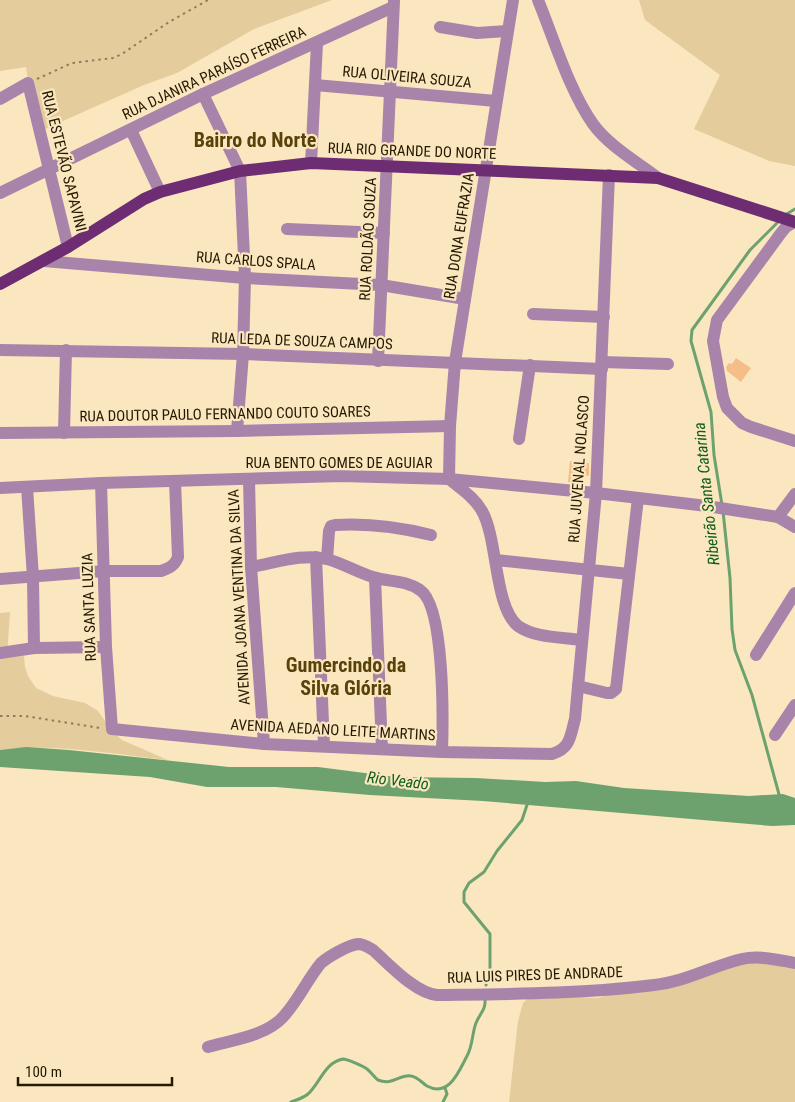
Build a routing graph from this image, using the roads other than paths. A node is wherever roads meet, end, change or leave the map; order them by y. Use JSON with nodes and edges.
{"nodes":[{"id":1,"x":512,"y":0,"type":"edge"},
{"id":2,"x":538,"y":0,"type":"edge"},
{"id":3,"x":393,"y":3,"type":"edge"},
{"id":4,"x":440,"y":28,"type":"dead end"},
{"id":5,"x":507,"y":31,"type":"junction"},
{"id":6,"x":317,"y":43,"type":"junction"},
{"id":7,"x":315,"y":85,"type":"junction"},
{"id":8,"x":390,"y":91,"type":"junction"},
{"id":9,"x":203,"y":94,"type":"junction"},
{"id":10,"x":0,"y":100,"type":"edge"},
{"id":11,"x":496,"y":100,"type":"junction"},
{"id":12,"x":131,"y":130,"type":"junction"},
{"id":13,"x":311,"y":163,"type":"junction"},
{"id":14,"x":388,"y":166,"type":"junction"},
{"id":15,"x":48,"y":169,"type":"junction"},
{"id":16,"x":486,"y":169,"type":"junction"},
{"id":17,"x":240,"y":171,"type":"junction"},
{"id":18,"x":609,"y":175,"type":"junction"},
{"id":19,"x":658,"y":178,"type":"junction"},
{"id":20,"x":160,"y":192,"type":"junction"},
{"id":21,"x":0,"y":193,"type":"edge"},
{"id":22,"x":795,"y":222,"type":"edge"},
{"id":23,"x":287,"y":229,"type":"dead end"},
{"id":24,"x":384,"y":233,"type":"junction"},
{"id":25,"x":68,"y":246,"type":"junction"},
{"id":26,"x":44,"y":261,"type":"junction"},
{"id":27,"x":244,"y":278,"type":"junction"},
{"id":28,"x":0,"y":284,"type":"edge"},
{"id":29,"x":381,"y":285,"type":"junction"},
{"id":30,"x":465,"y":299,"type":"junction"},
{"id":31,"x":533,"y":314,"type":"dead end"},
{"id":32,"x":604,"y":317,"type":"junction"},
{"id":33,"x":0,"y":350,"type":"edge"},
{"id":34,"x":66,"y":350,"type":"junction"},
{"id":35,"x":244,"y":354,"type":"junction"},
{"id":36,"x":378,"y":361,"type":"junction"},
{"id":37,"x":455,"y":362,"type":"junction"},
{"id":38,"x":668,"y":364,"type":"dead end"},
{"id":39,"x":530,"y":365,"type":"junction"},
{"id":40,"x":602,"y":366,"type":"junction"},
{"id":41,"x":450,"y":426,"type":"junction"},
{"id":42,"x":0,"y":432,"type":"edge"},
{"id":43,"x":64,"y":432,"type":"junction"},
{"id":44,"x":237,"y":432,"type":"junction"},
{"id":45,"x":519,"y":439,"type":"dead end"},
{"id":46,"x":795,"y":441,"type":"edge"},
{"id":47,"x":449,"y":479,"type":"junction"},
{"id":48,"x":249,"y":480,"type":"junction"},
{"id":49,"x":175,"y":481,"type":"junction"},
{"id":50,"x":101,"y":482,"type":"junction"},
{"id":51,"x":27,"y":487,"type":"junction"},
{"id":52,"x":0,"y":488,"type":"edge"},
{"id":53,"x":596,"y":493,"type":"junction"},
{"id":54,"x":795,"y":494,"type":"edge"},
{"id":55,"x":638,"y":498,"type":"junction"},
{"id":56,"x":778,"y":517,"type":"junction"},
{"id":57,"x":795,"y":527,"type":"edge"},
{"id":58,"x":431,"y":535,"type":"dead end"},
{"id":59,"x":322,"y":558,"type":"junction"},
{"id":60,"x":496,"y":560,"type":"junction"},
{"id":61,"x":251,"y":566,"type":"junction"},
{"id":62,"x":588,"y":569,"type":"junction"},
{"id":63,"x":105,"y":571,"type":"junction"},
{"id":64,"x":629,"y":574,"type":"junction"},
{"id":65,"x":32,"y":578,"type":"junction"},
{"id":66,"x":375,"y":578,"type":"junction"},
{"id":67,"x":0,"y":579,"type":"edge"},
{"id":68,"x":795,"y":593,"type":"edge"},
{"id":69,"x":581,"y":640,"type":"junction"},
{"id":70,"x":106,"y":647,"type":"junction"},
{"id":71,"x":34,"y":648,"type":"junction"},
{"id":72,"x":0,"y":653,"type":"edge"},
{"id":73,"x":756,"y":655,"type":"dead end"},
{"id":74,"x":578,"y":686,"type":"junction"},
{"id":75,"x":795,"y":705,"type":"edge"},
{"id":76,"x":112,"y":730,"type":"joint"},
{"id":77,"x":775,"y":735,"type":"dead end"},
{"id":78,"x":264,"y":744,"type":"junction"},
{"id":79,"x":324,"y":746,"type":"junction"},
{"id":80,"x":382,"y":749,"type":"junction"},
{"id":81,"x":442,"y":752,"type":"junction"},
{"id":82,"x":552,"y":754,"type":"joint"},
{"id":83,"x":795,"y":964,"type":"edge"},
{"id":84,"x":208,"y":1047,"type":"dead end"}],
"edges":[{"from":1,"to":5,"type":"street","name":"RUA DONA EUFRAZIA"},
{"from":2,"to":19,"type":"street"},
{"from":3,"to":6,"type":"street","name":"RUA DJANIRA PARAÍSO FERREIRA"},
{"from":3,"to":8,"type":"street","name":"RUA ROLDÃO SOUZA"},
{"from":4,"to":5,"type":"street"},
{"from":5,"to":11,"type":"street","name":"RUA DONA EUFRAZIA"},
{"from":6,"to":7,"type":"street"},
{"from":6,"to":9,"type":"street","name":"RUA DJANIRA PARAÍSO FERREIRA"},
{"from":7,"to":8,"type":"street","name":"RUA OLIVEIRA SOUZA"},
{"from":7,"to":13,"type":"street"},
{"from":8,"to":11,"type":"street","name":"RUA OLIVEIRA SOUZA"},
{"from":8,"to":14,"type":"street","name":"RUA ROLDÃO SOUZA"},
{"from":9,"to":12,"type":"street","name":"RUA DJANIRA PARAÍSO FERREIRA"},
{"from":9,"to":17,"type":"street"},
{"from":10,"to":15,"type":"street","name":"RUA ESTEVÃO SAPAVINI"},
{"from":11,"to":16,"type":"street","name":"RUA DONA EUFRAZIA"},
{"from":12,"to":15,"type":"street","name":"RUA DJANIRA PARAÍSO FERREIRA"},
{"from":12,"to":20,"type":"street"},
{"from":13,"to":14,"type":"main road","name":"RUA RIO GRANDE DO NORTE"},
{"from":13,"to":17,"type":"main road","name":"RUA RIO GRANDE DO NORTE"},
{"from":14,"to":16,"type":"main road","name":"RUA RIO GRANDE DO NORTE"},
{"from":14,"to":24,"type":"street","name":"RUA ROLDÃO SOUZA"},
{"from":15,"to":21,"type":"street","name":"RUA DJANIRA PARAÍSO FERREIRA"},
{"from":15,"to":25,"type":"street","name":"RUA ESTEVÃO SAPAVINI"},
{"from":16,"to":18,"type":"main road","name":"RUA RIO GRANDE DO NORTE"},
{"from":16,"to":30,"type":"street","name":"RUA DONA EUFRAZIA"},
{"from":17,"to":20,"type":"main road","name":"RUA RIO GRANDE DO NORTE"},
{"from":17,"to":27,"type":"street"},
{"from":18,"to":19,"type":"main road","name":"RUA RIO GRANDE DO NORTE"},
{"from":18,"to":32,"type":"street","name":"RUA JUVENAL NOLASCO"},
{"from":19,"to":22,"type":"main road","name":"RUA RIO GRANDE DO NORTE"},
{"from":20,"to":25,"type":"main road","name":"RUA RIO GRANDE DO NORTE"},
{"from":22,"to":46,"type":"street"},
{"from":23,"to":24,"type":"street"},
{"from":24,"to":29,"type":"street","name":"RUA ROLDÃO SOUZA"},
{"from":25,"to":26,"type":"main road","name":"RUA RIO GRANDE DO NORTE"},
{"from":26,"to":27,"type":"street","name":"RUA CARLOS SPALA"},
{"from":26,"to":28,"type":"main road","name":"RUA RIO GRANDE DO NORTE"},
{"from":27,"to":29,"type":"street","name":"RUA CARLOS SPALA"},
{"from":27,"to":35,"type":"street"},
{"from":29,"to":30,"type":"street","name":"RUA CARLOS SPALA"},
{"from":29,"to":36,"type":"street","name":"RUA ROLDÃO SOUZA"},
{"from":30,"to":37,"type":"street","name":"RUA DONA EUFRAZIA"},
{"from":31,"to":32,"type":"street"},
{"from":32,"to":40,"type":"street","name":"RUA JUVENAL NOLASCO"},
{"from":33,"to":34,"type":"street","name":"RUA LEDA DE SOUZA CAMPOS"},
{"from":34,"to":35,"type":"street","name":"RUA LEDA DE SOUZA CAMPOS"},
{"from":34,"to":43,"type":"street"},
{"from":35,"to":36,"type":"street","name":"RUA LEDA DE SOUZA CAMPOS"},
{"from":35,"to":44,"type":"street"},
{"from":36,"to":37,"type":"street","name":"RUA LEDA DE SOUZA CAMPOS"},
{"from":37,"to":39,"type":"street","name":"RUA LEDA DE SOUZA CAMPOS"},
{"from":37,"to":41,"type":"street","name":"RUA DONA EUFRAZIA"},
{"from":38,"to":40,"type":"street","name":"RUA LEDA DE SOUZA CAMPOS"},
{"from":39,"to":40,"type":"street","name":"RUA LEDA DE SOUZA CAMPOS"},
{"from":39,"to":45,"type":"street"},
{"from":40,"to":53,"type":"street","name":"RUA JUVENAL NOLASCO"},
{"from":41,"to":44,"type":"street","name":"RUA DOUTOR PAULO FERNANDO COUTO SOARES"},
{"from":41,"to":47,"type":"street","name":"RUA DONA EUFRAZIA"},
{"from":42,"to":43,"type":"street","name":"RUA DOUTOR PAULO FERNANDO COUTO SOARES"},
{"from":43,"to":44,"type":"street","name":"RUA DOUTOR PAULO FERNANDO COUTO SOARES"},
{"from":47,"to":48,"type":"street","name":"RUA BENTO GOMES DE AGUIAR"},
{"from":47,"to":53,"type":"street","name":"RUA BENTO GOMES DE AGUIAR"},
{"from":47,"to":60,"type":"street"},
{"from":48,"to":49,"type":"street","name":"RUA BENTO GOMES DE AGUIAR"},
{"from":48,"to":61,"type":"street","name":"AVENIDA JOANA VENTINA DA SILVA"},
{"from":49,"to":50,"type":"street","name":"RUA BENTO GOMES DE AGUIAR"},
{"from":49,"to":63,"type":"street"},
{"from":50,"to":51,"type":"street","name":"RUA BENTO GOMES DE AGUIAR"},
{"from":50,"to":63,"type":"street","name":"RUA SANTA LUZIA"},
{"from":51,"to":52,"type":"street","name":"RUA BENTO GOMES DE AGUIAR"},
{"from":51,"to":65,"type":"street"},
{"from":53,"to":55,"type":"street","name":"RUA BENTO GOMES DE AGUIAR"},
{"from":53,"to":62,"type":"street","name":"RUA JUVENAL NOLASCO"},
{"from":54,"to":56,"type":"street"},
{"from":55,"to":56,"type":"street","name":"RUA BENTO GOMES DE AGUIAR"},
{"from":55,"to":64,"type":"street"},
{"from":56,"to":57,"type":"street"},
{"from":58,"to":59,"type":"street"},
{"from":59,"to":61,"type":"street"},
{"from":59,"to":66,"type":"street"},
{"from":59,"to":79,"type":"street"},
{"from":60,"to":62,"type":"street"},
{"from":60,"to":69,"type":"street"},
{"from":61,"to":78,"type":"street","name":"AVENIDA JOANA VENTINA DA SILVA"},
{"from":62,"to":64,"type":"street"},
{"from":62,"to":69,"type":"street","name":"RUA JUVENAL NOLASCO"},
{"from":63,"to":65,"type":"street"},
{"from":63,"to":70,"type":"street","name":"RUA SANTA LUZIA"},
{"from":64,"to":74,"type":"street"},
{"from":65,"to":67,"type":"street"},
{"from":65,"to":71,"type":"street"},
{"from":66,"to":80,"type":"street"},
{"from":66,"to":81,"type":"street"},
{"from":68,"to":73,"type":"street"},
{"from":69,"to":74,"type":"street","name":"RUA JUVENAL NOLASCO"},
{"from":70,"to":71,"type":"street"},
{"from":70,"to":76,"type":"street","name":"RUA SANTA LUZIA"},
{"from":71,"to":72,"type":"street"},
{"from":74,"to":82,"type":"street","name":"RUA JUVENAL NOLASCO"},
{"from":75,"to":77,"type":"street"},
{"from":76,"to":78,"type":"street","name":"AVENIDA AEDANO LEITE MARTINS"},
{"from":78,"to":79,"type":"street","name":"AVENIDA AEDANO LEITE MARTINS"},
{"from":79,"to":80,"type":"street","name":"AVENIDA AEDANO LEITE MARTINS"},
{"from":80,"to":81,"type":"street","name":"AVENIDA AEDANO LEITE MARTINS"},
{"from":81,"to":82,"type":"street","name":"AVENIDA AEDANO LEITE MARTINS"},
{"from":83,"to":84,"type":"street","name":"RUA LUIS PIRES DE ANDRADE"}]}
